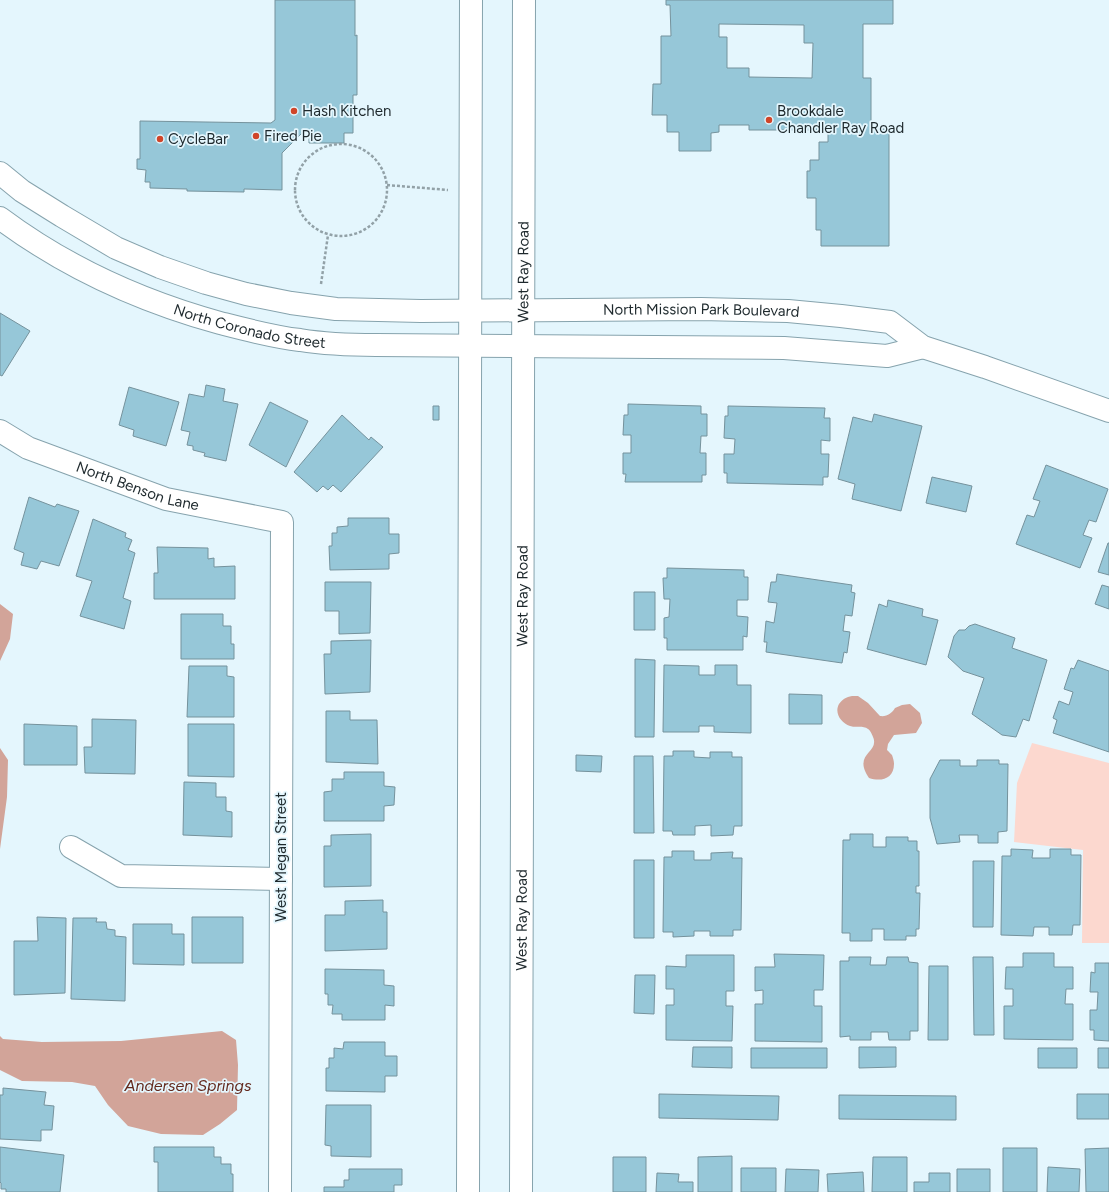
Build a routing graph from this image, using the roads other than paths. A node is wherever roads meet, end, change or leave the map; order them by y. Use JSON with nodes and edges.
{"nodes":[{"id":1,"x":471,"y":0,"type":"edge"},
{"id":2,"x":524,"y":0,"type":"edge"},
{"id":3,"x":0,"y":173,"type":"edge"},
{"id":4,"x":0,"y":218,"type":"edge"},
{"id":5,"x":470,"y":310,"type":"junction"},
{"id":6,"x":523,"y":310,"type":"junction"},
{"id":7,"x":470,"y":345,"type":"junction"},
{"id":8,"x":523,"y":346,"type":"junction"},
{"id":9,"x":923,"y":347,"type":"junction"},
{"id":10,"x":1109,"y":411,"type":"edge"},
{"id":11,"x":0,"y":431,"type":"edge"},
{"id":12,"x":282,"y":522,"type":"joint"},
{"id":13,"x":71,"y":847,"type":"dead end"},
{"id":14,"x":281,"y":879,"type":"junction"},
{"id":15,"x":280,"y":1192,"type":"edge"},
{"id":16,"x":468,"y":1192,"type":"edge"},
{"id":17,"x":521,"y":1192,"type":"edge"}],
"edges":[{"from":1,"to":5,"type":"street"},
{"from":2,"to":6,"type":"street","name":"West Ray Road"},
{"from":3,"to":5,"type":"street","name":"North Coronado Street"},
{"from":4,"to":7,"type":"street","name":"North Coronado Street"},
{"from":5,"to":6,"type":"street","name":"North Mission Park Boulevard"},
{"from":5,"to":7,"type":"street"},
{"from":6,"to":8,"type":"street","name":"West Ray Road"},
{"from":6,"to":9,"type":"street","name":"North Mission Park Boulevard"},
{"from":7,"to":8,"type":"street","name":"North Coronado Street"},
{"from":7,"to":16,"type":"street"},
{"from":8,"to":9,"type":"street"},
{"from":8,"to":17,"type":"street","name":"West Ray Road"},
{"from":9,"to":10,"type":"street","name":"North Mission Park Boulevard"},
{"from":11,"to":12,"type":"street","name":"North Benson Lane"},
{"from":12,"to":14,"type":"street","name":"West Megan Street"},
{"from":13,"to":14,"type":"street"},
{"from":14,"to":15,"type":"street","name":"West Megan Street"}]}
